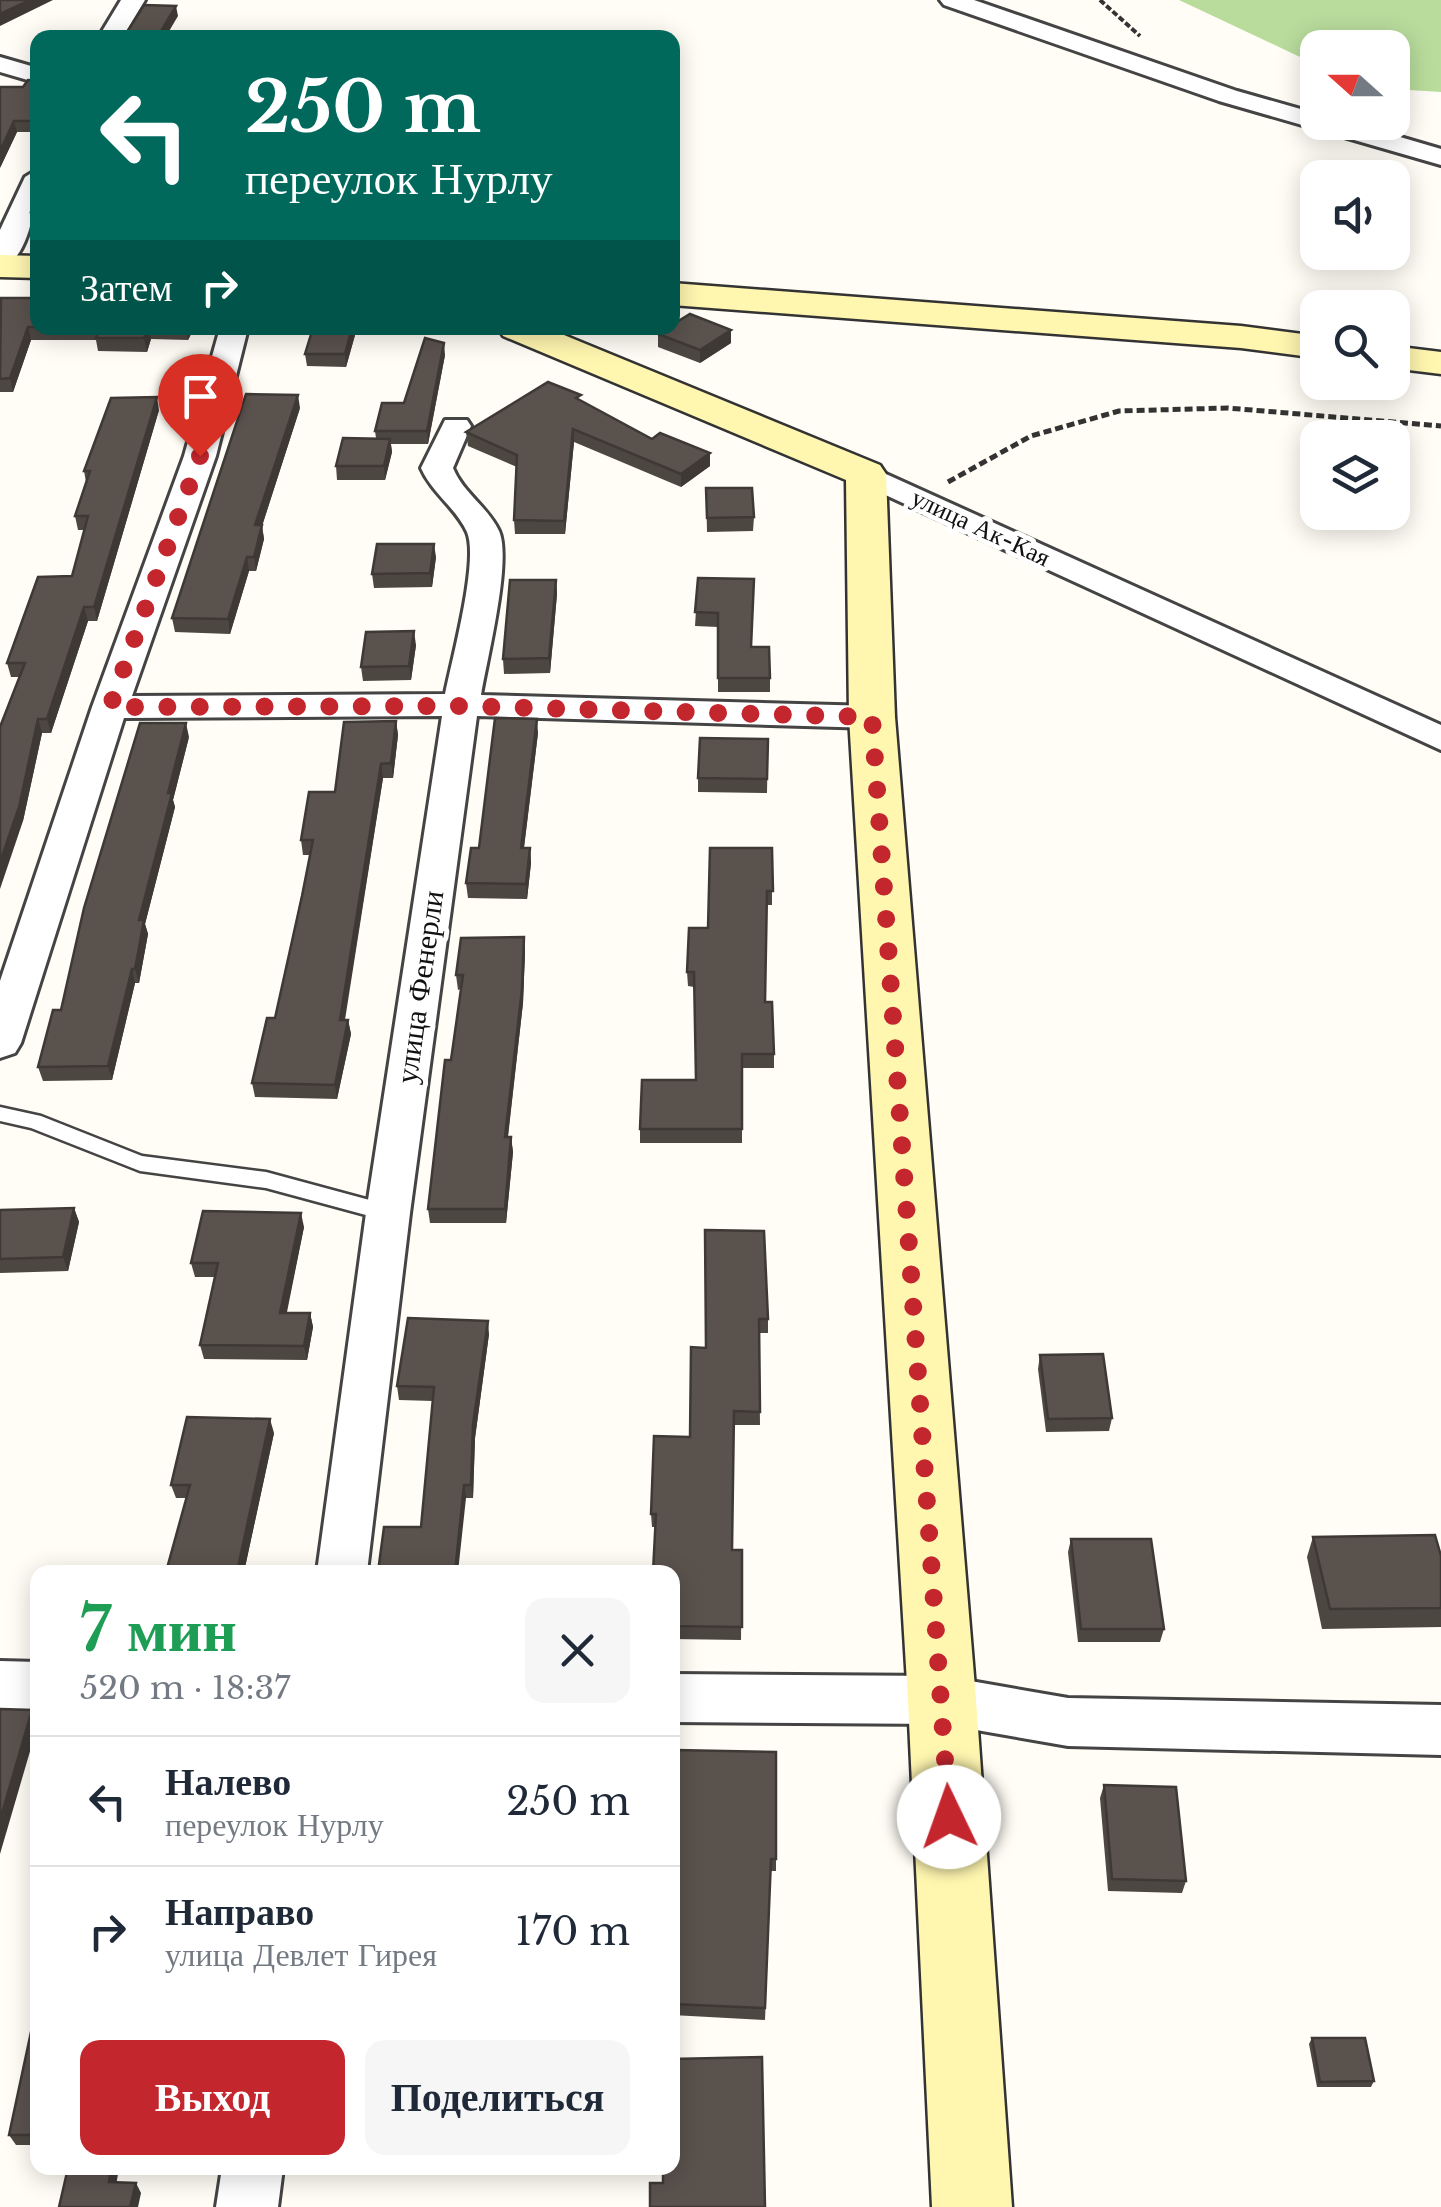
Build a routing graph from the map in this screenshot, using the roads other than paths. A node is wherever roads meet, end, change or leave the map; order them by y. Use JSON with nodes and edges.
{"nodes":[{"id":1,"x":133,"y":0,"type":"edge"},
{"id":2,"x":952,"y":0,"type":"edge"},
{"id":3,"x":115,"y":30,"type":"edge"},
{"id":4,"x":0,"y":64,"type":"edge"},
{"id":5,"x":30,"y":73,"type":"edge"},
{"id":6,"x":1300,"y":117,"type":"edge"},
{"id":7,"x":1382,"y":140,"type":"edge"},
{"id":8,"x":1441,"y":157,"type":"edge"},
{"id":9,"x":30,"y":195,"type":"edge"},
{"id":10,"x":0,"y":263,"type":"edge"},
{"id":11,"x":30,"y":265,"type":"edge"},
{"id":12,"x":680,"y":295,"type":"edge"},
{"id":13,"x":232,"y":335,"type":"edge"},
{"id":14,"x":533,"y":335,"type":"edge"},
{"id":15,"x":1300,"y":345,"type":"edge"},
{"id":16,"x":1410,"y":359,"type":"edge"},
{"id":17,"x":1441,"y":363,"type":"edge"},
{"id":18,"x":456,"y":426,"type":"dead end"},
{"id":19,"x":866,"y":474,"type":"junction"},
{"id":20,"x":461,"y":706,"type":"junction"},
{"id":21,"x":110,"y":707,"type":"junction"},
{"id":22,"x":872,"y":717,"type":"junction"},
{"id":23,"x":1441,"y":739,"type":"edge"},
{"id":24,"x":0,"y":1042,"type":"edge"},
{"id":25,"x":0,"y":1114,"type":"edge"},
{"id":26,"x":388,"y":1213,"type":"junction"},
{"id":27,"x":343,"y":1565,"type":"edge"},
{"id":28,"x":0,"y":1685,"type":"edge"},
{"id":29,"x":30,"y":1686,"type":"edge"},
{"id":30,"x":680,"y":1698,"type":"edge"},
{"id":31,"x":942,"y":1700,"type":"junction"},
{"id":32,"x":1441,"y":1730,"type":"edge"},
{"id":33,"x":252,"y":2175,"type":"edge"},
{"id":34,"x":247,"y":2207,"type":"edge"},
{"id":35,"x":972,"y":2207,"type":"edge"}],
"edges":[{"from":1,"to":3,"type":"street"},
{"from":2,"to":6,"type":"street"},
{"from":4,"to":5,"type":"street"},
{"from":7,"to":8,"type":"street"},
{"from":9,"to":10,"type":"street"},
{"from":10,"to":11,"type":"street"},
{"from":12,"to":15,"type":"street"},
{"from":13,"to":21,"type":"street"},
{"from":14,"to":19,"type":"street","name":"улица Ак-Кая"},
{"from":16,"to":17,"type":"street"},
{"from":18,"to":20,"type":"street","name":"улица Фенерли"},
{"from":19,"to":22,"type":"street"},
{"from":19,"to":23,"type":"street","name":"улица Ак-Кая"},
{"from":20,"to":21,"type":"street"},
{"from":20,"to":22,"type":"street"},
{"from":20,"to":26,"type":"street","name":"улица Фенерли"},
{"from":21,"to":24,"type":"street"},
{"from":22,"to":31,"type":"street"},
{"from":25,"to":26,"type":"lane"},
{"from":26,"to":27,"type":"street","name":"улица Фенерли"},
{"from":28,"to":29,"type":"street"},
{"from":30,"to":31,"type":"street"},
{"from":31,"to":32,"type":"street"},
{"from":31,"to":35,"type":"street"},
{"from":33,"to":34,"type":"street"}]}
